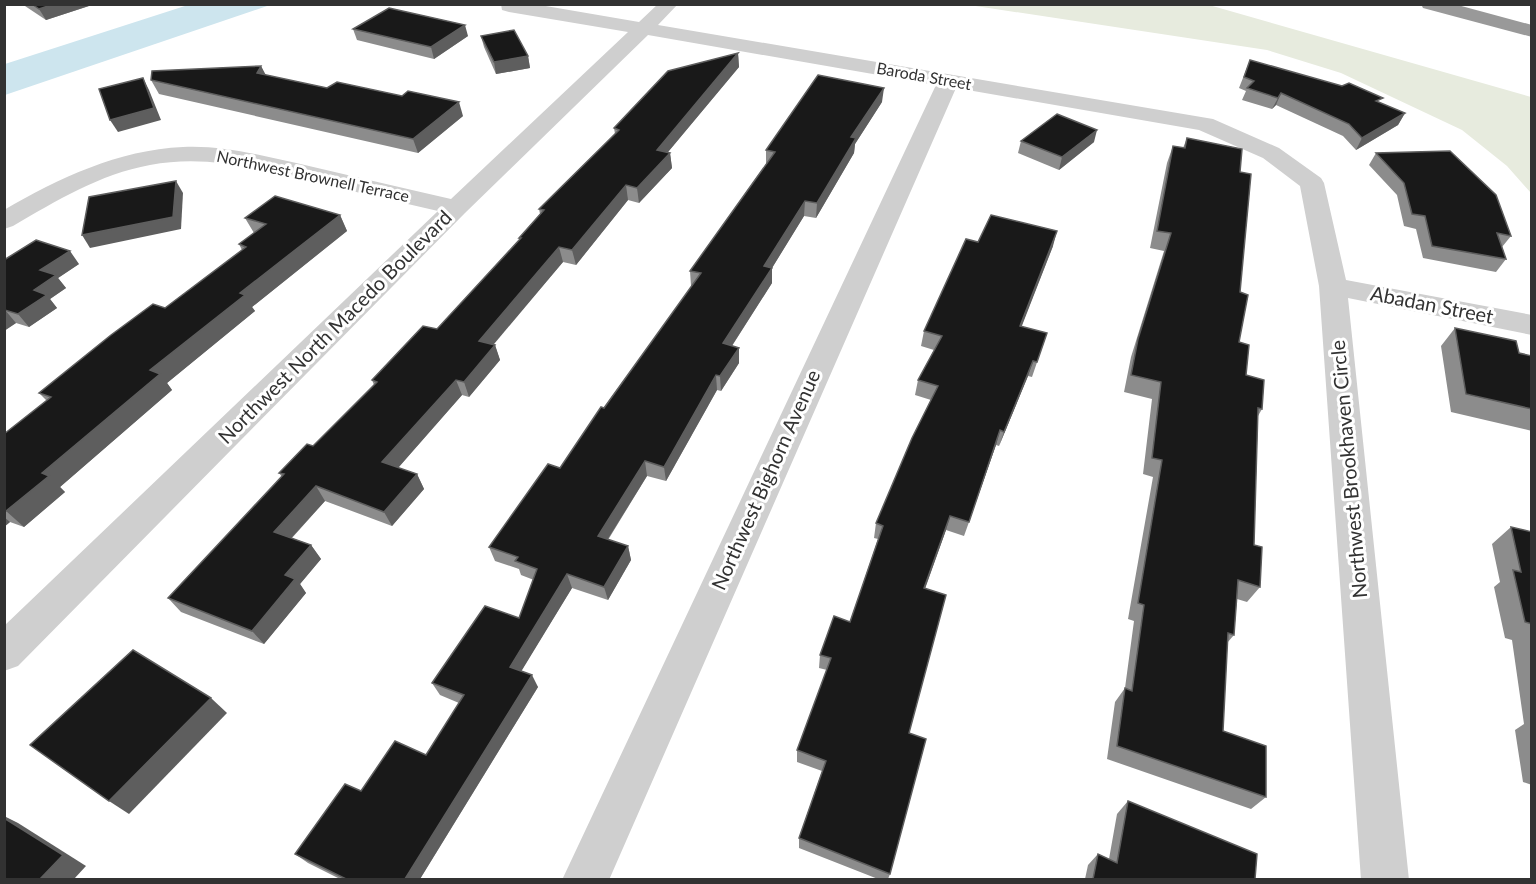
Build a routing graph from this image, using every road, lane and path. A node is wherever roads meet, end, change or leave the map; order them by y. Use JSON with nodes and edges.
{"nodes":[{"id":1,"x":669,"y":4,"type":"edge"},
{"id":2,"x":1430,"y":4,"type":"edge"},
{"id":3,"x":1492,"y":4,"type":"edge"},
{"id":4,"x":509,"y":6,"type":"edge"},
{"id":5,"x":1532,"y":14,"type":"edge"},
{"id":6,"x":644,"y":28,"type":"junction"},
{"id":7,"x":1532,"y":31,"type":"edge"},
{"id":8,"x":948,"y":81,"type":"junction"},
{"id":9,"x":1204,"y":124,"type":"joint"},
{"id":10,"x":456,"y":208,"type":"junction"},
{"id":11,"x":4,"y":221,"type":"edge"},
{"id":12,"x":1333,"y":286,"type":"junction"},
{"id":13,"x":1532,"y":325,"type":"edge"},
{"id":14,"x":4,"y":653,"type":"edge"},
{"id":15,"x":585,"y":879,"type":"edge"},
{"id":16,"x":1385,"y":879,"type":"edge"}],
"edges":[{"from":1,"to":6,"type":"street","name":"Northwest North Macedo Boulevard"},
{"from":2,"to":7,"type":"highway"},
{"from":3,"to":5,"type":"highway"},
{"from":4,"to":6,"type":"street","name":"Baroda Street"},
{"from":6,"to":8,"type":"street","name":"Baroda Street"},
{"from":6,"to":10,"type":"street","name":"Northwest North Macedo Boulevard"},
{"from":8,"to":9,"type":"street","name":"Baroda Street"},
{"from":8,"to":15,"type":"street","name":"Northwest Bighorn Avenue"},
{"from":9,"to":12,"type":"street","name":"Northwest Brookhaven Circle"},
{"from":10,"to":11,"type":"street","name":"Northwest Brownell Terrace"},
{"from":10,"to":14,"type":"street","name":"Northwest North Macedo Boulevard"},
{"from":12,"to":13,"type":"street","name":"Abadan Street"},
{"from":12,"to":16,"type":"street","name":"Northwest Brookhaven Circle"}]}
